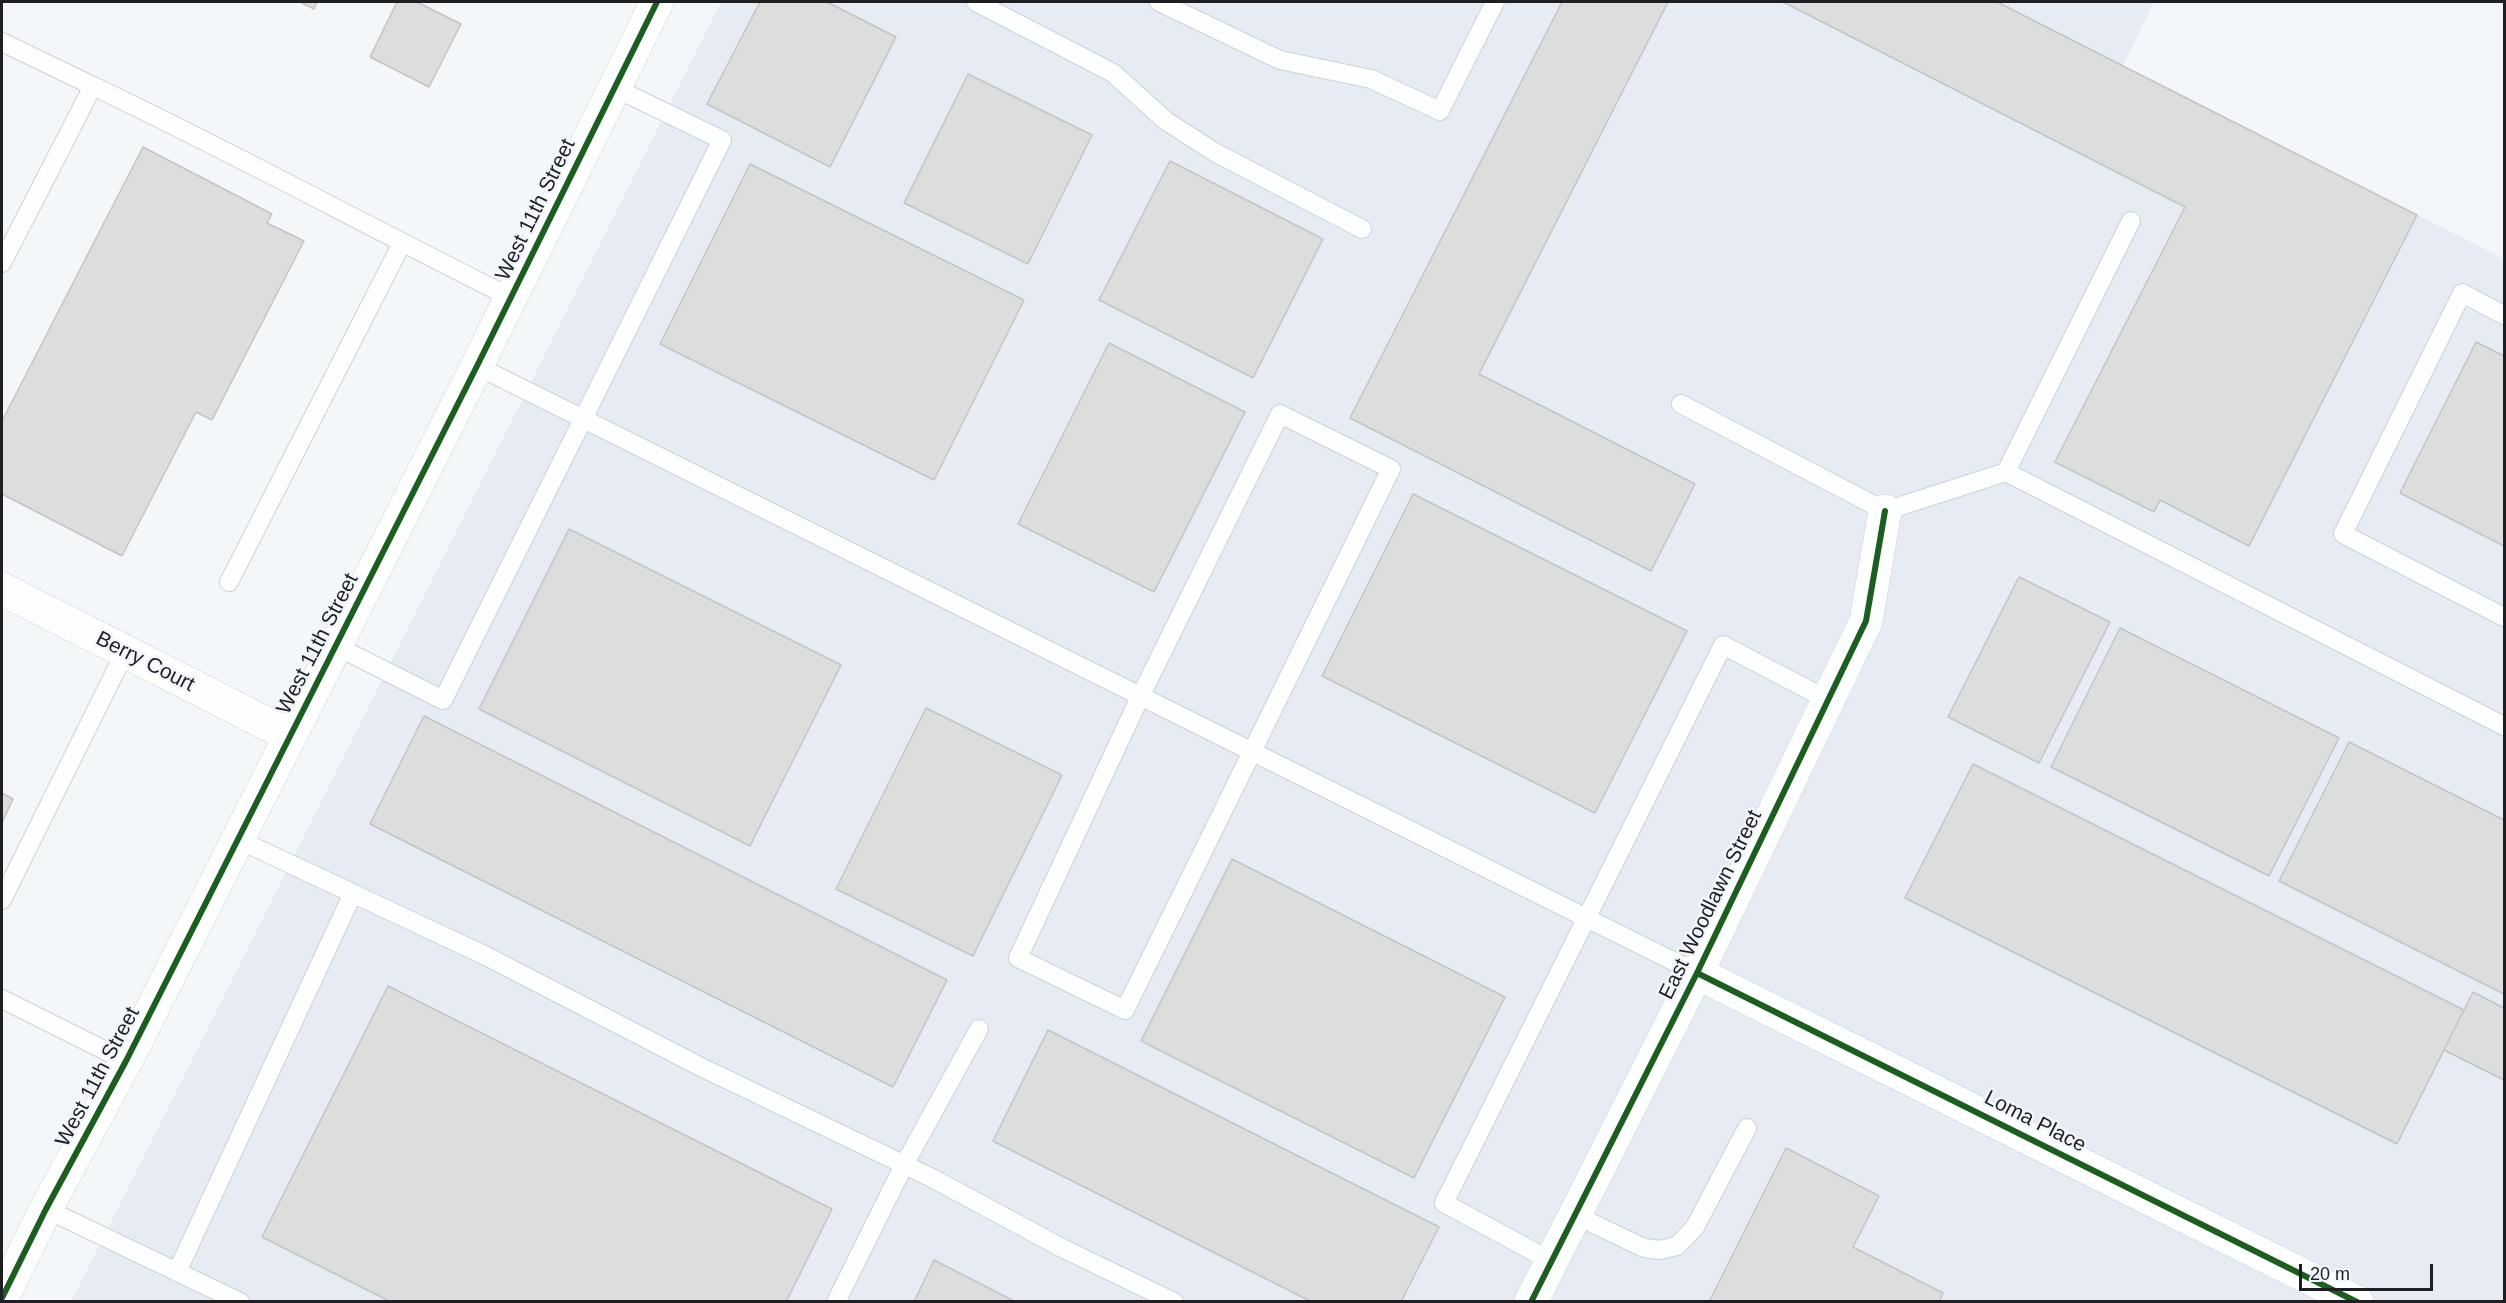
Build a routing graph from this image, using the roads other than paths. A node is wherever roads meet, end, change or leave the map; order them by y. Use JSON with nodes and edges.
{"nodes":[{"id":1,"x":657,"y":2,"type":"edge"},
{"id":2,"x":976,"y":2,"type":"edge"},
{"id":3,"x":1160,"y":2,"type":"edge"},
{"id":4,"x":1495,"y":2,"type":"edge"},
{"id":5,"x":2,"y":42,"type":"edge"},
{"id":6,"x":93,"y":86,"type":"junction"},
{"id":7,"x":615,"y":88,"type":"junction"},
{"id":8,"x":2131,"y":221,"type":"dead end"},
{"id":9,"x":1362,"y":229,"type":"dead end"},
{"id":10,"x":402,"y":243,"type":"junction"},
{"id":11,"x":2,"y":263,"type":"edge"},
{"id":12,"x":510,"y":297,"type":"junction"},
{"id":13,"x":2505,"y":315,"type":"edge"},
{"id":14,"x":477,"y":366,"type":"junction"},
{"id":15,"x":1681,"y":404,"type":"dead end"},
{"id":16,"x":583,"y":417,"type":"junction"},
{"id":17,"x":2006,"y":472,"type":"junction"},
{"id":18,"x":1885,"y":511,"type":"junction"},
{"id":19,"x":229,"y":582,"type":"dead end"},
{"id":20,"x":2,"y":589,"type":"edge"},
{"id":21,"x":2505,"y":617,"type":"edge"},
{"id":22,"x":336,"y":646,"type":"junction"},
{"id":23,"x":125,"y":652,"type":"junction"},
{"id":24,"x":1141,"y":695,"type":"junction"},
{"id":25,"x":1828,"y":700,"type":"junction"},
{"id":26,"x":2505,"y":726,"type":"edge"},
{"id":27,"x":289,"y":735,"type":"junction"},
{"id":28,"x":1252,"y":751,"type":"junction"},
{"id":29,"x":237,"y":839,"type":"junction"},
{"id":30,"x":353,"y":893,"type":"junction"},
{"id":31,"x":2,"y":900,"type":"edge"},
{"id":32,"x":1585,"y":917,"type":"junction"},
{"id":33,"x":1697,"y":973,"type":"junction"},
{"id":34,"x":2,"y":999,"type":"edge"},
{"id":35,"x":979,"y":1029,"type":"dead end"},
{"id":36,"x":126,"y":1061,"type":"junction"},
{"id":37,"x":1747,"y":1128,"type":"dead end"},
{"id":38,"x":904,"y":1165,"type":"junction"},
{"id":39,"x":46,"y":1209,"type":"junction"},
{"id":40,"x":1575,"y":1215,"type":"junction"},
{"id":41,"x":1551,"y":1261,"type":"junction"},
{"id":42,"x":177,"y":1272,"type":"junction"},
{"id":43,"x":2,"y":1300,"type":"edge"},
{"id":44,"x":240,"y":1302,"type":"edge"},
{"id":45,"x":836,"y":1302,"type":"edge"},
{"id":46,"x":1174,"y":1302,"type":"edge"},
{"id":47,"x":1531,"y":1302,"type":"edge"},
{"id":48,"x":2357,"y":1302,"type":"edge"}],
"edges":[{"from":1,"to":7,"type":"street","name":"West 11th Street"},
{"from":2,"to":9,"type":"lane"},
{"from":3,"to":4,"type":"lane"},
{"from":5,"to":6,"type":"lane"},
{"from":6,"to":10,"type":"lane"},
{"from":6,"to":11,"type":"lane"},
{"from":7,"to":12,"type":"street","name":"West 11th Street"},
{"from":7,"to":16,"type":"lane"},
{"from":8,"to":17,"type":"lane"},
{"from":10,"to":12,"type":"lane"},
{"from":10,"to":19,"type":"lane"},
{"from":12,"to":14,"type":"street","name":"West 11th Street"},
{"from":13,"to":21,"type":"lane"},
{"from":14,"to":16,"type":"lane"},
{"from":14,"to":22,"type":"street","name":"West 11th Street"},
{"from":15,"to":18,"type":"lane"},
{"from":16,"to":22,"type":"lane"},
{"from":16,"to":24,"type":"lane"},
{"from":17,"to":18,"type":"lane"},
{"from":17,"to":26,"type":"lane"},
{"from":18,"to":25,"type":"street","name":"East Woodlawn Street"},
{"from":20,"to":23,"type":"street","name":"Berry Court"},
{"from":22,"to":27,"type":"street","name":"West 11th Street"},
{"from":23,"to":27,"type":"street","name":"Berry Court"},
{"from":23,"to":31,"type":"lane"},
{"from":24,"to":28,"type":"lane"},
{"from":24,"to":28,"type":"lane"},
{"from":24,"to":28,"type":"lane"},
{"from":25,"to":32,"type":"lane"},
{"from":25,"to":33,"type":"street","name":"East Woodlawn Street"},
{"from":27,"to":29,"type":"street","name":"West 11th Street"},
{"from":28,"to":32,"type":"lane"},
{"from":29,"to":30,"type":"lane"},
{"from":29,"to":36,"type":"street","name":"West 11th Street"},
{"from":30,"to":38,"type":"lane"},
{"from":30,"to":42,"type":"lane"},
{"from":32,"to":33,"type":"lane"},
{"from":32,"to":41,"type":"lane"},
{"from":33,"to":40,"type":"street","name":"East Woodlawn Street"},
{"from":33,"to":48,"type":"street","name":"Loma Place"},
{"from":34,"to":36,"type":"lane"},
{"from":35,"to":38,"type":"lane"},
{"from":36,"to":39,"type":"street","name":"West 11th Street"},
{"from":37,"to":40,"type":"lane"},
{"from":38,"to":45,"type":"lane"},
{"from":38,"to":46,"type":"lane"},
{"from":39,"to":42,"type":"lane"},
{"from":39,"to":43,"type":"street","name":"West 11th Street"},
{"from":40,"to":41,"type":"street","name":"East Woodlawn Street"},
{"from":41,"to":47,"type":"street","name":"East Woodlawn Street"},
{"from":42,"to":44,"type":"lane"}]}
